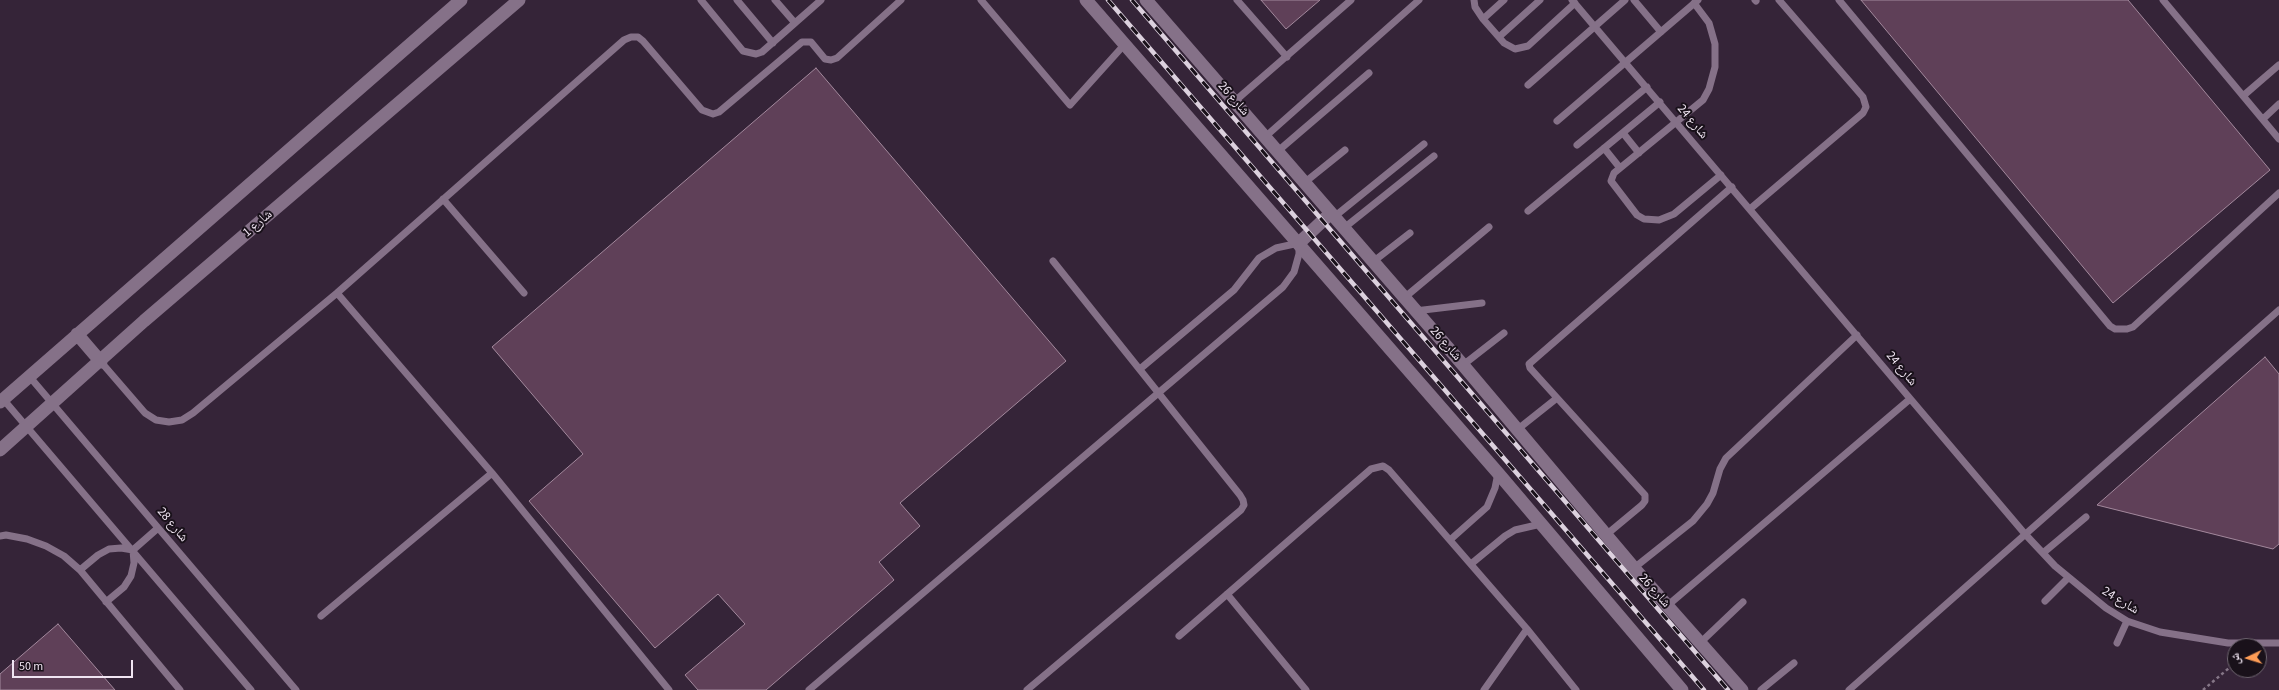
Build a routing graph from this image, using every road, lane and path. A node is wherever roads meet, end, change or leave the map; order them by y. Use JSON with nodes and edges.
{"nodes":[{"id":1,"x":461,"y":0,"type":"edge"},
{"id":2,"x":518,"y":0,"type":"edge"},
{"id":3,"x":701,"y":0,"type":"edge"},
{"id":4,"x":737,"y":0,"type":"edge"},
{"id":5,"x":775,"y":0,"type":"edge"},
{"id":6,"x":821,"y":0,"type":"edge"},
{"id":7,"x":981,"y":0,"type":"edge"},
{"id":8,"x":1086,"y":0,"type":"edge"},
{"id":9,"x":1146,"y":0,"type":"edge"},
{"id":10,"x":1237,"y":0,"type":"edge"},
{"id":11,"x":1351,"y":0,"type":"edge"},
{"id":12,"x":1419,"y":0,"type":"edge"},
{"id":13,"x":1474,"y":0,"type":"edge"},
{"id":14,"x":1504,"y":0,"type":"edge"},
{"id":15,"x":1540,"y":0,"type":"edge"},
{"id":16,"x":1625,"y":0,"type":"edge"},
{"id":17,"x":1634,"y":0,"type":"edge"},
{"id":18,"x":1779,"y":0,"type":"edge"},
{"id":19,"x":1839,"y":0,"type":"edge"},
{"id":20,"x":2164,"y":0,"type":"edge"},
{"id":21,"x":898,"y":1,"type":"edge"},
{"id":22,"x":1573,"y":2,"type":"edge"},
{"id":23,"x":1696,"y":2,"type":"edge"},
{"id":24,"x":1483,"y":19,"type":"junction"},
{"id":25,"x":795,"y":23,"type":"junction"},
{"id":26,"x":1594,"y":26,"type":"junction"},
{"id":27,"x":1661,"y":32,"type":"junction"},
{"id":28,"x":1499,"y":37,"type":"junction"},
{"id":29,"x":773,"y":43,"type":"junction"},
{"id":30,"x":1124,"y":45,"type":"junction"},
{"id":31,"x":1287,"y":57,"type":"junction"},
{"id":32,"x":1626,"y":62,"type":"junction"},
{"id":33,"x":2279,"y":66,"type":"edge"},
{"id":34,"x":1369,"y":73,"type":"dead end"},
{"id":35,"x":1528,"y":85,"type":"dead end"},
{"id":36,"x":1647,"y":87,"type":"junction"},
{"id":37,"x":2243,"y":96,"type":"junction"},
{"id":38,"x":1235,"y":101,"type":"junction"},
{"id":39,"x":1660,"y":102,"type":"junction"},
{"id":40,"x":2279,"y":104,"type":"edge"},
{"id":41,"x":2263,"y":119,"type":"junction"},
{"id":42,"x":1558,"y":121,"type":"dead end"},
{"id":43,"x":1678,"y":123,"type":"junction"},
{"id":44,"x":1623,"y":133,"type":"junction"},
{"id":45,"x":1265,"y":137,"type":"junction"},
{"id":46,"x":2279,"y":139,"type":"edge"},
{"id":47,"x":1424,"y":144,"type":"dead end"},
{"id":48,"x":1577,"y":145,"type":"dead end"},
{"id":49,"x":1604,"y":148,"type":"junction"},
{"id":50,"x":1345,"y":150,"type":"dead end"},
{"id":51,"x":1278,"y":151,"type":"junction"},
{"id":52,"x":1639,"y":153,"type":"junction"},
{"id":53,"x":1434,"y":156,"type":"dead end"},
{"id":54,"x":1620,"y":168,"type":"junction"},
{"id":55,"x":1721,"y":175,"type":"junction"},
{"id":56,"x":1304,"y":183,"type":"junction"},
{"id":57,"x":1732,"y":187,"type":"junction"},
{"id":58,"x":2279,"y":193,"type":"edge"},
{"id":59,"x":443,"y":199,"type":"junction"},
{"id":60,"x":1750,"y":208,"type":"junction"},
{"id":61,"x":1528,"y":211,"type":"dead end"},
{"id":62,"x":1333,"y":215,"type":"junction"},
{"id":63,"x":1489,"y":226,"type":"dead end"},
{"id":64,"x":1344,"y":228,"type":"junction"},
{"id":65,"x":1410,"y":234,"type":"dead end"},
{"id":66,"x":1299,"y":243,"type":"junction"},
{"id":67,"x":1053,"y":261,"type":"dead end"},
{"id":68,"x":1374,"y":261,"type":"junction"},
{"id":69,"x":337,"y":293,"type":"junction"},
{"id":70,"x":524,"y":293,"type":"dead end"},
{"id":71,"x":1404,"y":298,"type":"junction"},
{"id":72,"x":1482,"y":303,"type":"dead end"},
{"id":73,"x":2279,"y":310,"type":"edge"},
{"id":74,"x":1415,"y":311,"type":"junction"},
{"id":75,"x":1504,"y":333,"type":"dead end"},
{"id":76,"x":77,"y":334,"type":"junction"},
{"id":77,"x":1857,"y":335,"type":"junction"},
{"id":78,"x":101,"y":362,"type":"junction"},
{"id":79,"x":1463,"y":365,"type":"junction"},
{"id":80,"x":1140,"y":370,"type":"junction"},
{"id":81,"x":29,"y":376,"type":"junction"},
{"id":82,"x":1159,"y":394,"type":"junction"},
{"id":83,"x":1557,"y":398,"type":"junction"},
{"id":84,"x":1910,"y":399,"type":"junction"},
{"id":85,"x":2,"y":400,"type":"edge"},
{"id":86,"x":53,"y":404,"type":"junction"},
{"id":87,"x":27,"y":426,"type":"junction"},
{"id":88,"x":1518,"y":429,"type":"junction"},
{"id":89,"x":0,"y":450,"type":"edge"},
{"id":90,"x":1498,"y":473,"type":"junction"},
{"id":91,"x":492,"y":474,"type":"junction"},
{"id":92,"x":2086,"y":516,"type":"dead end"},
{"id":93,"x":1541,"y":524,"type":"junction"},
{"id":94,"x":158,"y":528,"type":"junction"},
{"id":95,"x":2025,"y":534,"type":"junction"},
{"id":96,"x":1606,"y":535,"type":"junction"},
{"id":97,"x":0,"y":536,"type":"edge"},
{"id":98,"x":1450,"y":540,"type":"junction"},
{"id":99,"x":133,"y":550,"type":"junction"},
{"id":100,"x":2043,"y":553,"type":"junction"},
{"id":101,"x":1471,"y":564,"type":"junction"},
{"id":102,"x":1634,"y":568,"type":"junction"},
{"id":103,"x":80,"y":570,"type":"junction"},
{"id":104,"x":2068,"y":578,"type":"junction"},
{"id":105,"x":1226,"y":594,"type":"junction"},
{"id":106,"x":2045,"y":601,"type":"dead end"},
{"id":107,"x":106,"y":602,"type":"junction"},
{"id":108,"x":1743,"y":602,"type":"dead end"},
{"id":109,"x":1667,"y":606,"type":"junction"},
{"id":110,"x":321,"y":616,"type":"dead end"},
{"id":111,"x":2127,"y":621,"type":"junction"},
{"id":112,"x":1527,"y":629,"type":"junction"},
{"id":113,"x":1179,"y":636,"type":"dead end"},
{"id":114,"x":1700,"y":642,"type":"junction"},
{"id":115,"x":2279,"y":643,"type":"edge"},
{"id":116,"x":2117,"y":644,"type":"dead end"},
{"id":117,"x":1794,"y":663,"type":"dead end"},
{"id":118,"x":2227,"y":670,"type":"edge"},
{"id":119,"x":1735,"y":688,"type":"edge"},
{"id":120,"x":180,"y":690,"type":"edge"},
{"id":121,"x":251,"y":690,"type":"edge"},
{"id":122,"x":296,"y":690,"type":"edge"},
{"id":123,"x":669,"y":690,"type":"edge"},
{"id":124,"x":809,"y":690,"type":"edge"},
{"id":125,"x":1027,"y":690,"type":"edge"},
{"id":126,"x":1306,"y":690,"type":"edge"},
{"id":127,"x":1484,"y":690,"type":"edge"},
{"id":128,"x":1576,"y":690,"type":"edge"},
{"id":129,"x":1682,"y":690,"type":"edge"},
{"id":130,"x":1761,"y":690,"type":"edge"},
{"id":131,"x":1849,"y":690,"type":"edge"},
{"id":132,"x":2203,"y":690,"type":"edge"}],
"edges":[{"from":1,"to":76,"type":"street"},
{"from":2,"to":78,"type":"street","name":"شارع 1"},
{"from":3,"to":29,"type":"lane"},
{"from":4,"to":29,"type":"lane"},
{"from":5,"to":25,"type":"lane"},
{"from":6,"to":25,"type":"lane"},
{"from":7,"to":30,"type":"lane"},
{"from":8,"to":30,"type":"street"},
{"from":9,"to":38,"type":"street","name":"شارع 26"},
{"from":10,"to":31,"type":"lane"},
{"from":11,"to":31,"type":"lane"},
{"from":12,"to":45,"type":"lane"},
{"from":13,"to":24,"type":"lane"},
{"from":14,"to":24,"type":"lane"},
{"from":15,"to":28,"type":"lane"},
{"from":16,"to":26,"type":"lane"},
{"from":17,"to":27,"type":"lane"},
{"from":18,"to":60,"type":"lane"},
{"from":19,"to":58,"type":"lane"},
{"from":20,"to":37,"type":"lane"},
{"from":21,"to":59,"type":"lane"},
{"from":22,"to":26,"type":"lane","name":"شارع 24"},
{"from":22,"to":28,"type":"lane"},
{"from":23,"to":27,"type":"lane"},
{"from":23,"to":43,"type":"lane"},
{"from":24,"to":28,"type":"lane"},
{"from":25,"to":29,"type":"lane"},
{"from":26,"to":32,"type":"lane","name":"شارع 24"},
{"from":26,"to":35,"type":"lane"},
{"from":27,"to":32,"type":"lane"},
{"from":30,"to":66,"type":"street"},
{"from":31,"to":38,"type":"lane"},
{"from":32,"to":36,"type":"lane","name":"شارع 24"},
{"from":32,"to":42,"type":"lane"},
{"from":33,"to":37,"type":"lane"},
{"from":34,"to":51,"type":"lane"},
{"from":36,"to":39,"type":"lane","name":"شارع 24"},
{"from":36,"to":48,"type":"lane"},
{"from":37,"to":41,"type":"lane"},
{"from":38,"to":45,"type":"street","name":"شارع 26"},
{"from":39,"to":43,"type":"lane","name":"شارع 24"},
{"from":39,"to":44,"type":"lane"},
{"from":40,"to":41,"type":"lane"},
{"from":41,"to":46,"type":"lane"},
{"from":43,"to":52,"type":"lane"},
{"from":43,"to":55,"type":"lane","name":"شارع 24"},
{"from":44,"to":49,"type":"lane"},
{"from":44,"to":52,"type":"lane"},
{"from":45,"to":51,"type":"street","name":"شارع 26"},
{"from":47,"to":62,"type":"lane"},
{"from":49,"to":54,"type":"lane"},
{"from":49,"to":61,"type":"lane"},
{"from":50,"to":56,"type":"lane"},
{"from":51,"to":56,"type":"street","name":"شارع 26"},
{"from":52,"to":54,"type":"lane"},
{"from":53,"to":64,"type":"lane"},
{"from":54,"to":55,"type":"lane"},
{"from":55,"to":57,"type":"lane","name":"شارع 24"},
{"from":56,"to":62,"type":"street","name":"شارع 26"},
{"from":57,"to":60,"type":"lane","name":"شارع 24"},
{"from":57,"to":83,"type":"lane"},
{"from":59,"to":69,"type":"lane"},
{"from":59,"to":70,"type":"lane"},
{"from":60,"to":77,"type":"lane","name":"شارع 24"},
{"from":62,"to":64,"type":"street","name":"شارع 26"},
{"from":62,"to":66,"type":"street"},
{"from":63,"to":71,"type":"lane"},
{"from":64,"to":68,"type":"street","name":"شارع 26"},
{"from":65,"to":68,"type":"lane"},
{"from":66,"to":80,"type":"lane"},
{"from":66,"to":82,"type":"lane"},
{"from":66,"to":90,"type":"street"},
{"from":67,"to":80,"type":"lane"},
{"from":68,"to":71,"type":"street","name":"شارع 26"},
{"from":69,"to":78,"type":"lane"},
{"from":69,"to":91,"type":"lane"},
{"from":71,"to":74,"type":"street","name":"شارع 26"},
{"from":72,"to":74,"type":"lane"},
{"from":73,"to":95,"type":"lane"},
{"from":74,"to":79,"type":"street","name":"شارع 26"},
{"from":75,"to":79,"type":"lane"},
{"from":76,"to":78,"type":"street"},
{"from":76,"to":81,"type":"street"},
{"from":77,"to":84,"type":"lane","name":"شارع 24"},
{"from":77,"to":102,"type":"lane"},
{"from":78,"to":86,"type":"street","name":"شارع 1"},
{"from":79,"to":88,"type":"street","name":"شارع 26"},
{"from":80,"to":82,"type":"lane"},
{"from":81,"to":85,"type":"street"},
{"from":81,"to":86,"type":"lane","name":"شارع 28"},
{"from":82,"to":124,"type":"lane"},
{"from":82,"to":125,"type":"lane"},
{"from":83,"to":88,"type":"lane"},
{"from":83,"to":96,"type":"lane"},
{"from":84,"to":95,"type":"lane","name":"شارع 24"},
{"from":84,"to":109,"type":"lane"},
{"from":85,"to":87,"type":"lane"},
{"from":86,"to":87,"type":"street","name":"شارع 1"},
{"from":86,"to":94,"type":"lane","name":"شارع 28"},
{"from":87,"to":89,"type":"street","name":"شارع 1"},
{"from":87,"to":99,"type":"lane"},
{"from":88,"to":96,"type":"street","name":"شارع 26"},
{"from":90,"to":93,"type":"street"},
{"from":90,"to":98,"type":"lane"},
{"from":91,"to":110,"type":"lane"},
{"from":91,"to":123,"type":"lane"},
{"from":92,"to":100,"type":"lane"},
{"from":93,"to":101,"type":"lane"},
{"from":93,"to":129,"type":"street"},
{"from":94,"to":99,"type":"lane"},
{"from":94,"to":122,"type":"lane","name":"شارع 28"},
{"from":95,"to":100,"type":"lane","name":"شارع 24"},
{"from":95,"to":131,"type":"lane"},
{"from":96,"to":102,"type":"street","name":"شارع 26"},
{"from":97,"to":103,"type":"lane"},
{"from":98,"to":101,"type":"lane"},
{"from":98,"to":105,"type":"lane"},
{"from":99,"to":103,"type":"lane"},
{"from":99,"to":107,"type":"lane"},
{"from":99,"to":121,"type":"lane"},
{"from":100,"to":104,"type":"lane","name":"شارع 24"},
{"from":101,"to":112,"type":"lane"},
{"from":102,"to":109,"type":"street","name":"شارع 26"},
{"from":103,"to":107,"type":"lane"},
{"from":104,"to":106,"type":"lane"},
{"from":104,"to":111,"type":"lane","name":"شارع 24"},
{"from":105,"to":113,"type":"lane"},
{"from":105,"to":126,"type":"lane"},
{"from":107,"to":120,"type":"lane"},
{"from":108,"to":114,"type":"lane"},
{"from":109,"to":114,"type":"street","name":"شارع 26"},
{"from":111,"to":115,"type":"lane","name":"شارع 24"},
{"from":111,"to":116,"type":"lane"},
{"from":112,"to":127,"type":"lane"},
{"from":112,"to":128,"type":"lane"},
{"from":114,"to":119,"type":"street","name":"شارع 26"},
{"from":117,"to":130,"type":"lane"},
{"from":118,"to":132,"type":"path"}]}
